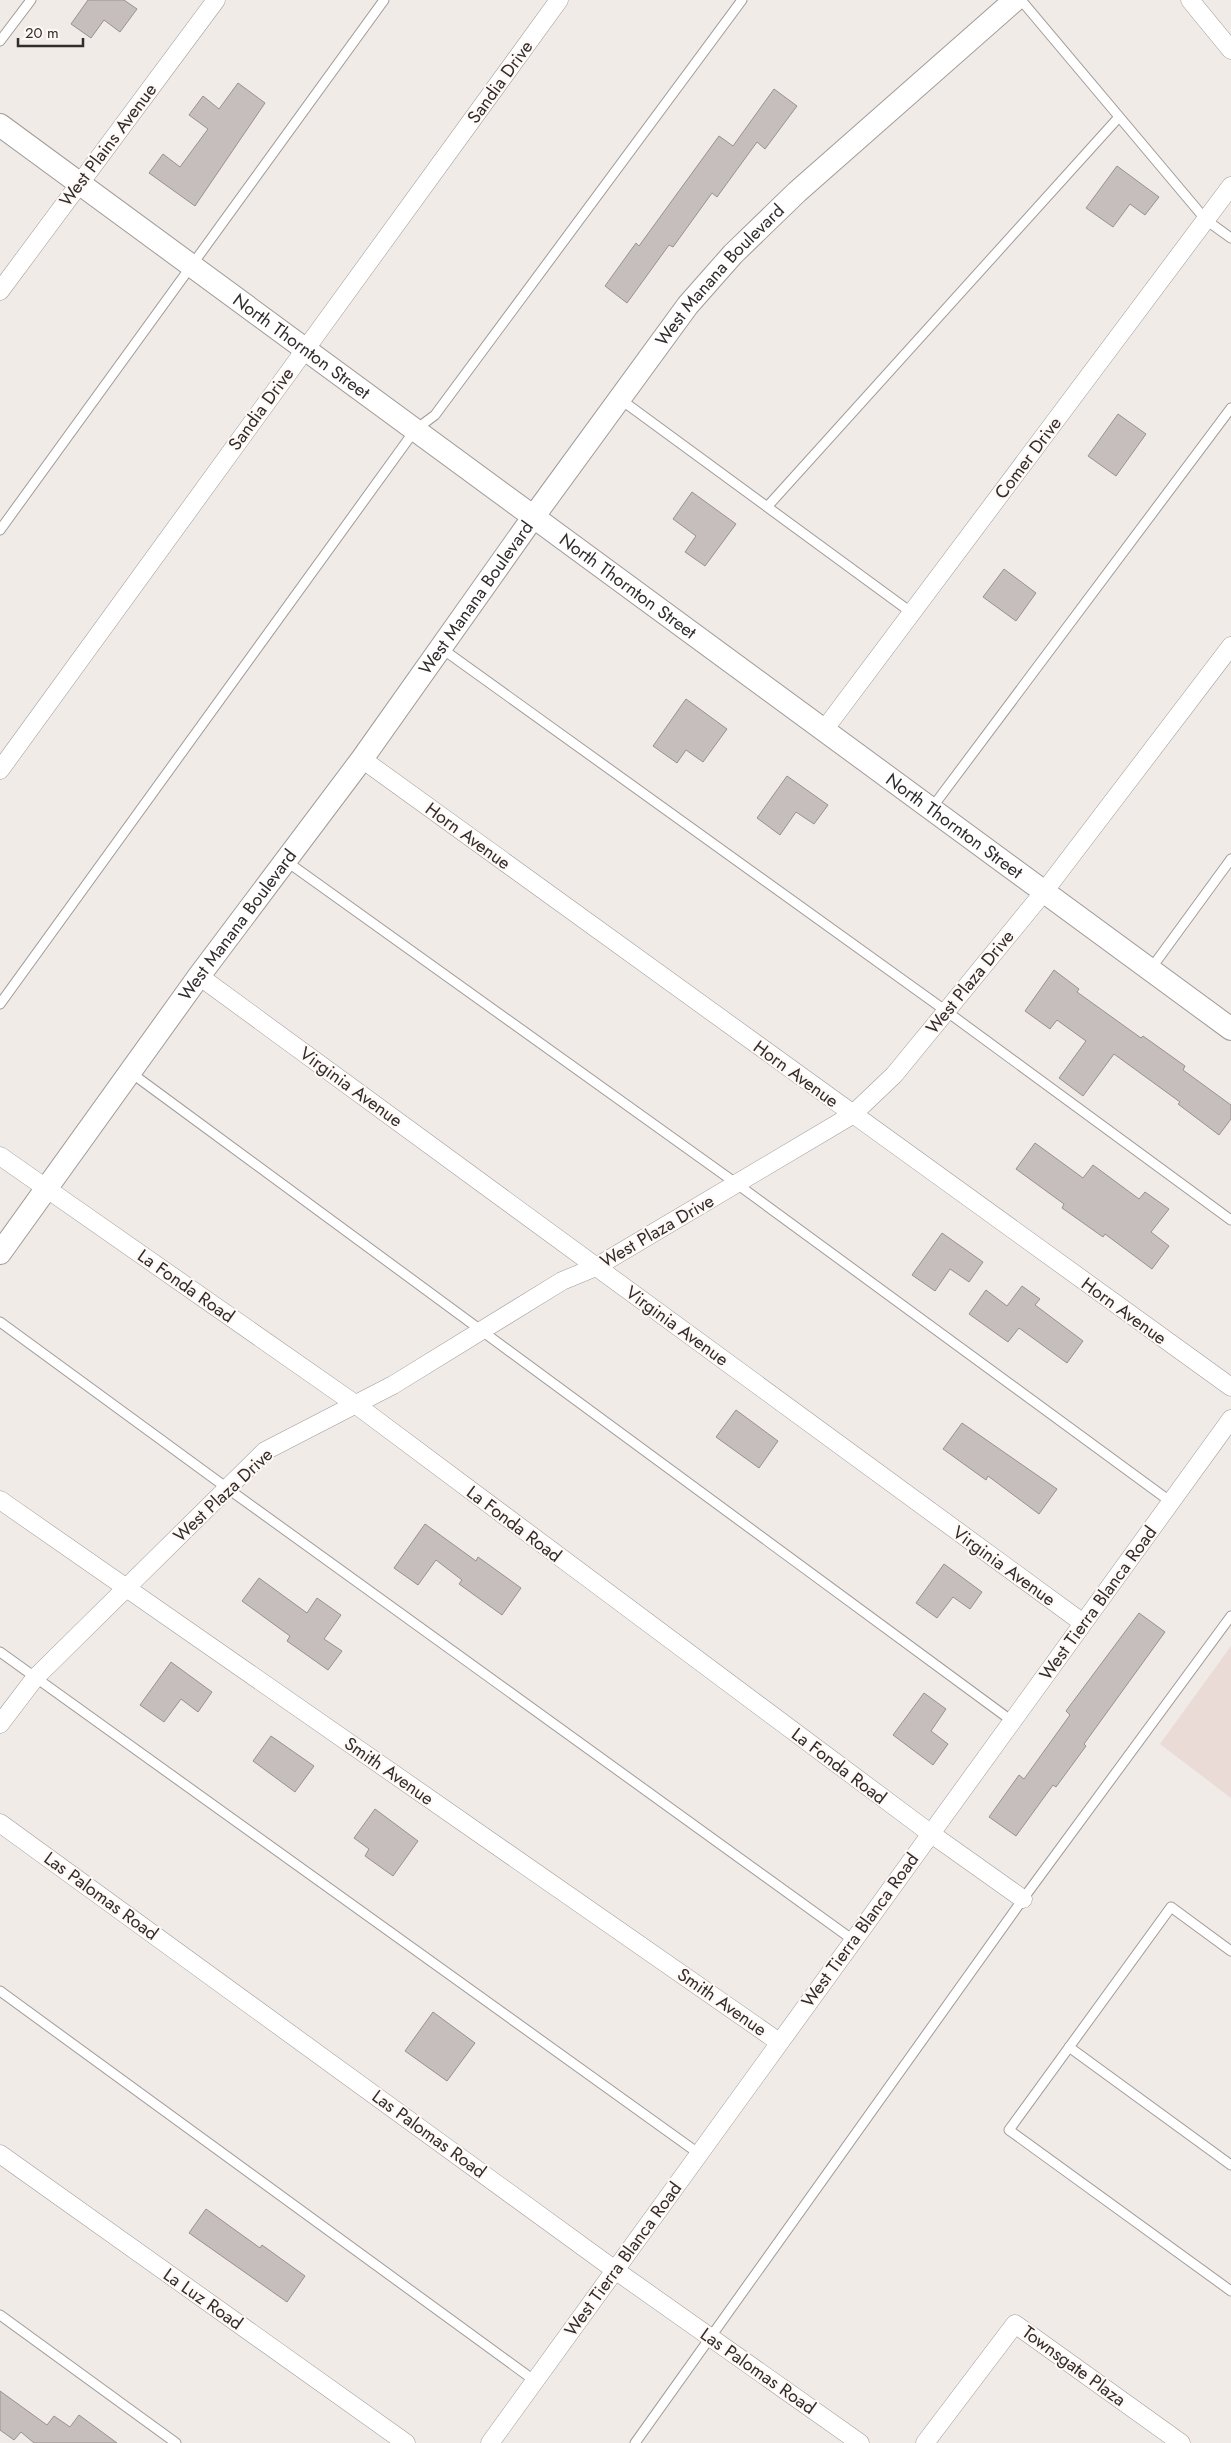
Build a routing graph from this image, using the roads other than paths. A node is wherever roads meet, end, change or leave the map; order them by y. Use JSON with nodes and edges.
{"nodes":[{"id":1,"x":31,"y":0,"type":"edge"},
{"id":2,"x":216,"y":0,"type":"edge"},
{"id":3,"x":384,"y":0,"type":"edge"},
{"id":4,"x":559,"y":0,"type":"edge"},
{"id":5,"x":742,"y":0,"type":"edge"},
{"id":6,"x":1015,"y":0,"type":"edge"},
{"id":7,"x":1021,"y":0,"type":"edge"},
{"id":8,"x":1190,"y":0,"type":"edge"},
{"id":9,"x":0,"y":41,"type":"edge"},
{"id":10,"x":1231,"y":50,"type":"edge"},
{"id":11,"x":1119,"y":117,"type":"junction"},
{"id":12,"x":0,"y":125,"type":"edge"},
{"id":13,"x":79,"y":183,"type":"junction"},
{"id":14,"x":1231,"y":186,"type":"edge"},
{"id":15,"x":1206,"y":220,"type":"junction"},
{"id":16,"x":1231,"y":238,"type":"edge"},
{"id":17,"x":190,"y":266,"type":"junction"},
{"id":18,"x":0,"y":291,"type":"edge"},
{"id":19,"x":304,"y":350,"type":"junction"},
{"id":20,"x":620,"y":398,"type":"junction"},
{"id":21,"x":1231,"y":408,"type":"edge"},
{"id":22,"x":415,"y":430,"type":"junction"},
{"id":23,"x":767,"y":507,"type":"junction"},
{"id":24,"x":534,"y":516,"type":"junction"},
{"id":25,"x":0,"y":530,"type":"edge"},
{"id":26,"x":912,"y":613,"type":"junction"},
{"id":27,"x":1231,"y":646,"type":"edge"},
{"id":28,"x":441,"y":648,"type":"junction"},
{"id":29,"x":824,"y":730,"type":"junction"},
{"id":30,"x":362,"y":759,"type":"junction"},
{"id":31,"x":0,"y":770,"type":"edge"},
{"id":32,"x":930,"y":809,"type":"junction"},
{"id":33,"x":1231,"y":859,"type":"edge"},
{"id":34,"x":285,"y":861,"type":"junction"},
{"id":35,"x":1044,"y":893,"type":"junction"},
{"id":36,"x":1150,"y":970,"type":"junction"},
{"id":37,"x":199,"y":976,"type":"junction"},
{"id":38,"x":0,"y":1004,"type":"edge"},
{"id":39,"x":946,"y":1011,"type":"junction"},
{"id":40,"x":1231,"y":1029,"type":"edge"},
{"id":41,"x":130,"y":1072,"type":"junction"},
{"id":42,"x":852,"y":1115,"type":"junction"},
{"id":43,"x":0,"y":1156,"type":"edge"},
{"id":44,"x":737,"y":1184,"type":"junction"},
{"id":45,"x":46,"y":1189,"type":"junction"},
{"id":46,"x":1231,"y":1220,"type":"edge"},
{"id":47,"x":0,"y":1253,"type":"edge"},
{"id":48,"x":596,"y":1267,"type":"junction"},
{"id":49,"x":0,"y":1322,"type":"edge"},
{"id":50,"x":481,"y":1331,"type":"junction"},
{"id":51,"x":1231,"y":1388,"type":"edge"},
{"id":52,"x":355,"y":1404,"type":"junction"},
{"id":53,"x":1231,"y":1419,"type":"edge"},
{"id":54,"x":227,"y":1488,"type":"junction"},
{"id":55,"x":0,"y":1500,"type":"edge"},
{"id":56,"x":1171,"y":1502,"type":"junction"},
{"id":57,"x":126,"y":1588,"type":"junction"},
{"id":58,"x":1231,"y":1616,"type":"edge"},
{"id":59,"x":1083,"y":1623,"type":"junction"},
{"id":60,"x":0,"y":1652,"type":"edge"},
{"id":61,"x":35,"y":1678,"type":"junction"},
{"id":62,"x":1012,"y":1721,"type":"junction"},
{"id":63,"x":0,"y":1724,"type":"edge"},
{"id":64,"x":0,"y":1823,"type":"edge"},
{"id":65,"x":930,"y":1834,"type":"junction"},
{"id":66,"x":1023,"y":1899,"type":"junction"},
{"id":67,"x":853,"y":1940,"type":"junction"},
{"id":68,"x":1231,"y":1951,"type":"edge"},
{"id":69,"x":0,"y":1991,"type":"edge"},
{"id":70,"x":778,"y":2042,"type":"junction"},
{"id":71,"x":1069,"y":2047,"type":"junction"},
{"id":72,"x":698,"y":2153,"type":"junction"},
{"id":73,"x":0,"y":2154,"type":"edge"},
{"id":74,"x":1231,"y":2164,"type":"edge"},
{"id":75,"x":615,"y":2270,"type":"junction"},
{"id":76,"x":1231,"y":2291,"type":"edge"},
{"id":77,"x":0,"y":2315,"type":"edge"},
{"id":78,"x":711,"y":2337,"type":"junction"},
{"id":79,"x":535,"y":2381,"type":"junction"},
{"id":80,"x":176,"y":2443,"type":"edge"},
{"id":81,"x":406,"y":2443,"type":"edge"},
{"id":82,"x":490,"y":2443,"type":"edge"},
{"id":83,"x":635,"y":2443,"type":"edge"},
{"id":84,"x":860,"y":2443,"type":"edge"},
{"id":85,"x":925,"y":2443,"type":"edge"},
{"id":86,"x":1181,"y":2443,"type":"edge"}],
"edges":[{"from":1,"to":9,"type":"lane"},
{"from":2,"to":13,"type":"street","name":"West Plains Avenue"},
{"from":3,"to":17,"type":"lane"},
{"from":4,"to":19,"type":"street","name":"Sandia Drive"},
{"from":5,"to":22,"type":"lane"},
{"from":6,"to":20,"type":"street","name":"West Manana Boulevard"},
{"from":7,"to":11,"type":"lane"},
{"from":8,"to":10,"type":"street"},
{"from":11,"to":15,"type":"lane"},
{"from":11,"to":23,"type":"lane"},
{"from":12,"to":13,"type":"street","name":"North Thornton Street"},
{"from":13,"to":17,"type":"street","name":"North Thornton Street"},
{"from":13,"to":18,"type":"street","name":"West Plains Avenue"},
{"from":14,"to":15,"type":"street","name":"Comer Drive"},
{"from":15,"to":16,"type":"lane"},
{"from":15,"to":26,"type":"street","name":"Comer Drive"},
{"from":17,"to":19,"type":"street","name":"North Thornton Street"},
{"from":17,"to":25,"type":"lane"},
{"from":19,"to":22,"type":"street","name":"North Thornton Street"},
{"from":19,"to":31,"type":"street","name":"Sandia Drive"},
{"from":20,"to":23,"type":"lane"},
{"from":20,"to":24,"type":"street","name":"West Manana Boulevard"},
{"from":21,"to":32,"type":"lane"},
{"from":22,"to":24,"type":"street","name":"North Thornton Street"},
{"from":22,"to":38,"type":"lane"},
{"from":23,"to":26,"type":"lane"},
{"from":24,"to":28,"type":"street","name":"West Manana Boulevard"},
{"from":24,"to":29,"type":"street","name":"North Thornton Street"},
{"from":26,"to":29,"type":"street","name":"Comer Drive"},
{"from":27,"to":35,"type":"street","name":"West Plaza Drive"},
{"from":28,"to":30,"type":"street","name":"West Manana Boulevard"},
{"from":28,"to":39,"type":"lane"},
{"from":29,"to":32,"type":"street","name":"North Thornton Street"},
{"from":30,"to":34,"type":"street","name":"West Manana Boulevard"},
{"from":30,"to":42,"type":"street","name":"Horn Avenue"},
{"from":32,"to":35,"type":"street","name":"North Thornton Street"},
{"from":33,"to":36,"type":"lane"},
{"from":34,"to":37,"type":"street","name":"West Manana Boulevard"},
{"from":34,"to":44,"type":"lane"},
{"from":35,"to":36,"type":"street","name":"North Thornton Street"},
{"from":35,"to":39,"type":"street","name":"West Plaza Drive"},
{"from":36,"to":40,"type":"street","name":"North Thornton Street"},
{"from":37,"to":41,"type":"street","name":"West Manana Boulevard"},
{"from":37,"to":48,"type":"street","name":"Virginia Avenue"},
{"from":39,"to":42,"type":"street","name":"West Plaza Drive"},
{"from":39,"to":46,"type":"lane"},
{"from":41,"to":45,"type":"street","name":"West Manana Boulevard"},
{"from":41,"to":50,"type":"lane"},
{"from":42,"to":44,"type":"street","name":"West Plaza Drive"},
{"from":42,"to":51,"type":"street","name":"Horn Avenue"},
{"from":43,"to":45,"type":"street","name":"La Fonda Road"},
{"from":44,"to":48,"type":"street","name":"West Plaza Drive"},
{"from":44,"to":56,"type":"lane"},
{"from":45,"to":47,"type":"street","name":"West Manana Boulevard"},
{"from":45,"to":52,"type":"street","name":"La Fonda Road"},
{"from":48,"to":50,"type":"street","name":"West Plaza Drive"},
{"from":48,"to":59,"type":"street","name":"Virginia Avenue"},
{"from":49,"to":54,"type":"lane"},
{"from":50,"to":52,"type":"street","name":"West Plaza Drive"},
{"from":50,"to":62,"type":"lane"},
{"from":52,"to":54,"type":"street","name":"West Plaza Drive"},
{"from":52,"to":65,"type":"street","name":"La Fonda Road"},
{"from":53,"to":56,"type":"street","name":"West Tierra Blanca Road"},
{"from":54,"to":57,"type":"street","name":"West Plaza Drive"},
{"from":54,"to":67,"type":"lane"},
{"from":55,"to":57,"type":"street","name":"Smith Avenue"},
{"from":56,"to":59,"type":"street","name":"West Tierra Blanca Road"},
{"from":57,"to":61,"type":"street","name":"West Plaza Drive"},
{"from":57,"to":70,"type":"street","name":"Smith Avenue"},
{"from":58,"to":66,"type":"lane"},
{"from":59,"to":62,"type":"street","name":"West Tierra Blanca Road"},
{"from":60,"to":61,"type":"lane"},
{"from":61,"to":63,"type":"street","name":"West Plaza Drive"},
{"from":61,"to":72,"type":"lane"},
{"from":62,"to":65,"type":"street","name":"West Tierra Blanca Road"},
{"from":64,"to":75,"type":"street","name":"Las Palomas Road"},
{"from":65,"to":66,"type":"street","name":"La Fonda Road"},
{"from":65,"to":67,"type":"street","name":"West Tierra Blanca Road"},
{"from":66,"to":78,"type":"lane"},
{"from":67,"to":70,"type":"street","name":"West Tierra Blanca Road"},
{"from":68,"to":71,"type":"lane"},
{"from":69,"to":79,"type":"lane"},
{"from":70,"to":72,"type":"street","name":"West Tierra Blanca Road"},
{"from":71,"to":74,"type":"lane"},
{"from":71,"to":76,"type":"lane"},
{"from":72,"to":75,"type":"street","name":"West Tierra Blanca Road"},
{"from":73,"to":81,"type":"street","name":"La Luz Road"},
{"from":75,"to":78,"type":"street","name":"Las Palomas Road"},
{"from":75,"to":79,"type":"street","name":"West Tierra Blanca Road"},
{"from":77,"to":80,"type":"lane"},
{"from":78,"to":83,"type":"lane"},
{"from":78,"to":84,"type":"street","name":"Las Palomas Road"},
{"from":79,"to":82,"type":"street","name":"West Tierra Blanca Road"},
{"from":85,"to":86,"type":"street","name":"Townsgate Plaza"}]}
